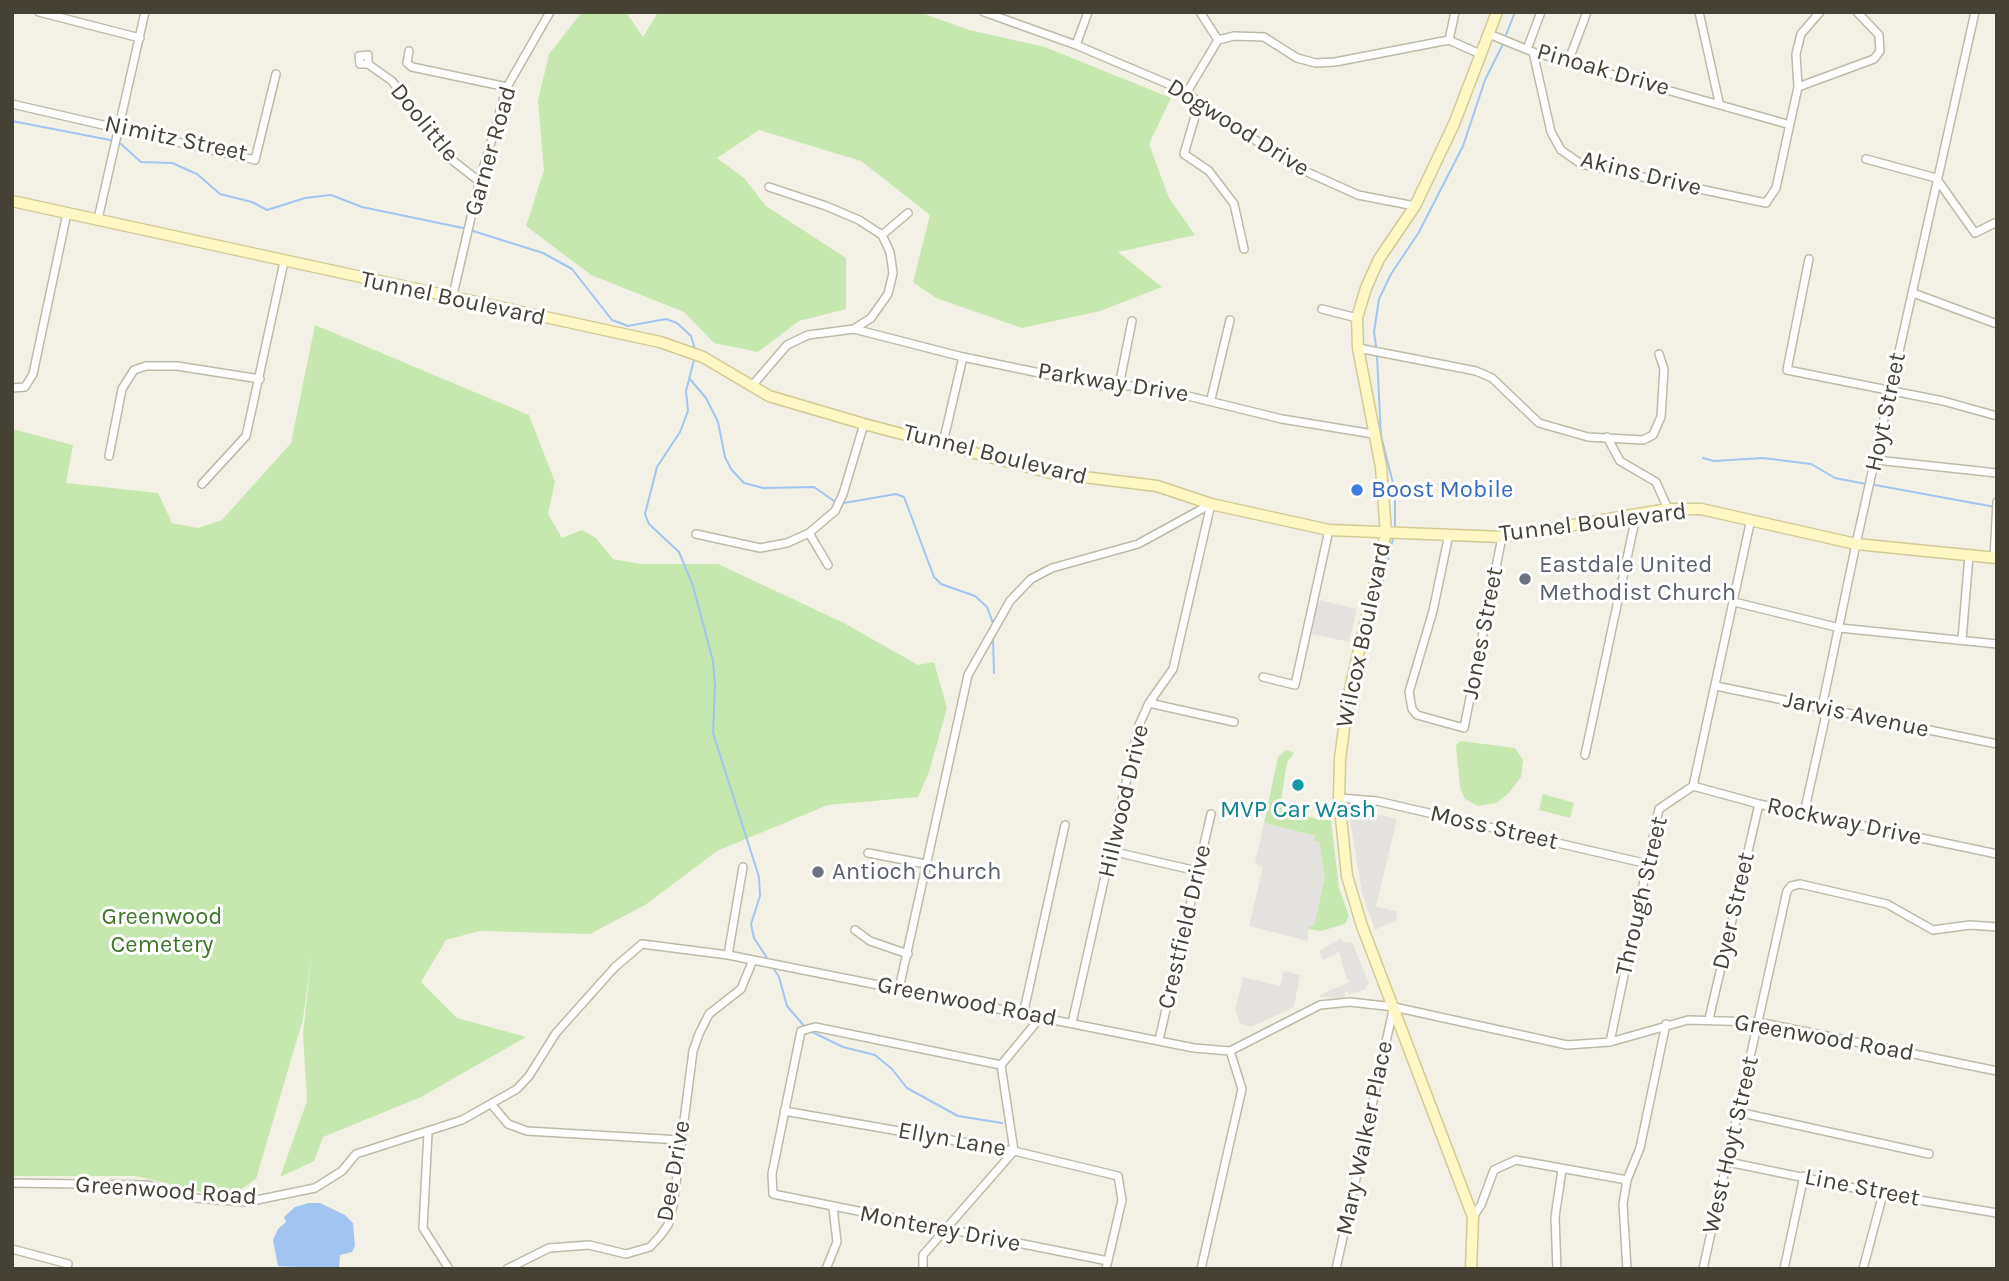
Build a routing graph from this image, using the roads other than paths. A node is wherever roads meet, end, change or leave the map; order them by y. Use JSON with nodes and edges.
{"nodes":[{"id":1,"x":39,"y":12,"type":"edge"},
{"id":2,"x":145,"y":12,"type":"edge"},
{"id":3,"x":551,"y":12,"type":"edge"},
{"id":4,"x":984,"y":12,"type":"edge"},
{"id":5,"x":1088,"y":12,"type":"edge"},
{"id":6,"x":1200,"y":12,"type":"edge"},
{"id":7,"x":1455,"y":12,"type":"edge"},
{"id":8,"x":1497,"y":12,"type":"edge"},
{"id":9,"x":1541,"y":12,"type":"edge"},
{"id":10,"x":1587,"y":12,"type":"edge"},
{"id":11,"x":1699,"y":12,"type":"edge"},
{"id":12,"x":1820,"y":12,"type":"edge"},
{"id":13,"x":1857,"y":12,"type":"edge"},
{"id":14,"x":1975,"y":12,"type":"edge"},
{"id":15,"x":1489,"y":34,"type":"junction"},
{"id":16,"x":140,"y":38,"type":"junction"},
{"id":17,"x":1218,"y":40,"type":"junction"},
{"id":18,"x":1449,"y":40,"type":"junction"},
{"id":19,"x":1076,"y":45,"type":"junction"},
{"id":20,"x":1530,"y":50,"type":"junction"},
{"id":21,"x":409,"y":51,"type":"dead end"},
{"id":22,"x":1480,"y":54,"type":"junction"},
{"id":23,"x":1568,"y":62,"type":"junction"},
{"id":24,"x":368,"y":64,"type":"dead end"},
{"id":25,"x":276,"y":74,"type":"dead end"},
{"id":26,"x":507,"y":86,"type":"junction"},
{"id":27,"x":1798,"y":86,"type":"junction"},
{"id":28,"x":1187,"y":92,"type":"junction"},
{"id":29,"x":1719,"y":102,"type":"junction"},
{"id":30,"x":1199,"y":103,"type":"junction"},
{"id":31,"x":12,"y":104,"type":"edge"},
{"id":32,"x":1787,"y":124,"type":"junction"},
{"id":33,"x":120,"y":128,"type":"junction"},
{"id":34,"x":1866,"y":159,"type":"dead end"},
{"id":35,"x":1936,"y":178,"type":"junction"},
{"id":36,"x":480,"y":182,"type":"junction"},
{"id":37,"x":769,"y":187,"type":"dead end"},
{"id":38,"x":12,"y":201,"type":"edge"},
{"id":39,"x":1415,"y":206,"type":"junction"},
{"id":40,"x":67,"y":213,"type":"junction"},
{"id":41,"x":908,"y":213,"type":"dead end"},
{"id":42,"x":98,"y":219,"type":"junction"},
{"id":43,"x":1997,"y":222,"type":"edge"},
{"id":44,"x":882,"y":235,"type":"junction"},
{"id":45,"x":1244,"y":249,"type":"dead end"},
{"id":46,"x":1809,"y":259,"type":"dead end"},
{"id":47,"x":284,"y":262,"type":"junction"},
{"id":48,"x":1913,"y":293,"type":"junction"},
{"id":49,"x":452,"y":299,"type":"junction"},
{"id":50,"x":1322,"y":309,"type":"dead end"},
{"id":51,"x":1357,"y":318,"type":"junction"},
{"id":52,"x":1230,"y":320,"type":"dead end"},
{"id":53,"x":1132,"y":321,"type":"dead end"},
{"id":54,"x":1997,"y":324,"type":"edge"},
{"id":55,"x":854,"y":329,"type":"junction"},
{"id":56,"x":1359,"y":348,"type":"junction"},
{"id":57,"x":1660,"y":354,"type":"dead end"},
{"id":58,"x":963,"y":357,"type":"junction"},
{"id":59,"x":260,"y":379,"type":"junction"},
{"id":60,"x":1119,"y":386,"type":"junction"},
{"id":61,"x":12,"y":388,"type":"edge"},
{"id":62,"x":750,"y":388,"type":"junction"},
{"id":63,"x":1890,"y":391,"type":"junction"},
{"id":64,"x":1212,"y":399,"type":"junction"},
{"id":65,"x":1997,"y":416,"type":"edge"},
{"id":66,"x":864,"y":424,"type":"junction"},
{"id":67,"x":1373,"y":434,"type":"junction"},
{"id":68,"x":1611,"y":437,"type":"junction"},
{"id":69,"x":943,"y":443,"type":"junction"},
{"id":70,"x":109,"y":456,"type":"dead end"},
{"id":71,"x":1876,"y":460,"type":"junction"},
{"id":72,"x":1997,"y":473,"type":"edge"},
{"id":73,"x":202,"y":484,"type":"dead end"},
{"id":74,"x":1997,"y":503,"type":"edge"},
{"id":75,"x":1211,"y":504,"type":"junction"},
{"id":76,"x":1668,"y":509,"type":"junction"},
{"id":77,"x":1996,"y":513,"type":"edge"},
{"id":78,"x":1636,"y":516,"type":"junction"},
{"id":79,"x":1751,"y":519,"type":"junction"},
{"id":80,"x":1329,"y":530,"type":"junction"},
{"id":81,"x":809,"y":533,"type":"junction"},
{"id":82,"x":1385,"y":533,"type":"junction"},
{"id":83,"x":696,"y":534,"type":"dead end"},
{"id":84,"x":1449,"y":534,"type":"junction"},
{"id":85,"x":1502,"y":537,"type":"junction"},
{"id":86,"x":1856,"y":544,"type":"junction"},
{"id":87,"x":1969,"y":555,"type":"junction"},
{"id":88,"x":1995,"y":558,"type":"edge"},
{"id":89,"x":828,"y":565,"type":"dead end"},
{"id":90,"x":1734,"y":602,"type":"junction"},
{"id":91,"x":1840,"y":628,"type":"junction"},
{"id":92,"x":1962,"y":640,"type":"junction"},
{"id":93,"x":1997,"y":644,"type":"edge"},
{"id":94,"x":1264,"y":677,"type":"dead end"},
{"id":95,"x":1716,"y":686,"type":"junction"},
{"id":96,"x":1149,"y":703,"type":"junction"},
{"id":97,"x":1822,"y":708,"type":"junction"},
{"id":98,"x":1234,"y":722,"type":"dead end"},
{"id":99,"x":1997,"y":744,"type":"edge"},
{"id":100,"x":1585,"y":755,"type":"dead end"},
{"id":101,"x":1693,"y":786,"type":"junction"},
{"id":102,"x":1339,"y":798,"type":"junction"},
{"id":103,"x":1759,"y":804,"type":"junction"},
{"id":104,"x":1804,"y":813,"type":"junction"},
{"id":105,"x":1211,"y":814,"type":"dead end"},
{"id":106,"x":1065,"y":825,"type":"dead end"},
{"id":107,"x":1111,"y":851,"type":"junction"},
{"id":108,"x":868,"y":853,"type":"dead end"},
{"id":109,"x":1997,"y":854,"type":"edge"},
{"id":110,"x":926,"y":864,"type":"junction"},
{"id":111,"x":1648,"y":864,"type":"junction"},
{"id":112,"x":743,"y":867,"type":"dead end"},
{"id":113,"x":1197,"y":871,"type":"junction"},
{"id":114,"x":1997,"y":927,"type":"edge"},
{"id":115,"x":855,"y":930,"type":"dead end"},
{"id":116,"x":908,"y":954,"type":"junction"},
{"id":117,"x":728,"y":955,"type":"junction"},
{"id":118,"x":752,"y":960,"type":"junction"},
{"id":119,"x":899,"y":989,"type":"junction"},
{"id":120,"x":1394,"y":1007,"type":"junction"},
{"id":121,"x":1023,"y":1015,"type":"junction"},
{"id":122,"x":1040,"y":1018,"type":"junction"},
{"id":123,"x":1709,"y":1019,"type":"junction"},
{"id":124,"x":1758,"y":1022,"type":"junction"},
{"id":125,"x":1072,"y":1023,"type":"junction"},
{"id":126,"x":1666,"y":1024,"type":"junction"},
{"id":127,"x":1158,"y":1040,"type":"junction"},
{"id":128,"x":1610,"y":1042,"type":"junction"},
{"id":129,"x":1230,"y":1051,"type":"junction"},
{"id":130,"x":1001,"y":1065,"type":"junction"},
{"id":131,"x":1997,"y":1071,"type":"edge"},
{"id":132,"x":492,"y":1105,"type":"junction"},
{"id":133,"x":784,"y":1111,"type":"junction"},
{"id":134,"x":1738,"y":1112,"type":"junction"},
{"id":135,"x":428,"y":1133,"type":"junction"},
{"id":136,"x":680,"y":1140,"type":"junction"},
{"id":137,"x":1014,"y":1151,"type":"junction"},
{"id":138,"x":1929,"y":1154,"type":"dead end"},
{"id":139,"x":1728,"y":1162,"type":"junction"},
{"id":140,"x":1562,"y":1170,"type":"junction"},
{"id":141,"x":1804,"y":1177,"type":"junction"},
{"id":142,"x":1627,"y":1180,"type":"junction"},
{"id":143,"x":12,"y":1183,"type":"edge"},
{"id":144,"x":1883,"y":1194,"type":"junction"},
{"id":145,"x":833,"y":1208,"type":"junction"},
{"id":146,"x":1997,"y":1213,"type":"edge"},
{"id":147,"x":1473,"y":1217,"type":"junction"},
{"id":148,"x":944,"y":1229,"type":"junction"},
{"id":149,"x":12,"y":1250,"type":"edge"},
{"id":150,"x":68,"y":1264,"type":"dead end"},
{"id":151,"x":1107,"y":1265,"type":"edge"},
{"id":152,"x":449,"y":1269,"type":"edge"},
{"id":153,"x":507,"y":1269,"type":"edge"},
{"id":154,"x":827,"y":1269,"type":"edge"},
{"id":155,"x":923,"y":1269,"type":"edge"},
{"id":156,"x":1201,"y":1269,"type":"edge"},
{"id":157,"x":1336,"y":1269,"type":"edge"},
{"id":158,"x":1471,"y":1269,"type":"edge"},
{"id":159,"x":1556,"y":1269,"type":"edge"},
{"id":160,"x":1627,"y":1269,"type":"edge"},
{"id":161,"x":1703,"y":1269,"type":"edge"},
{"id":162,"x":1784,"y":1269,"type":"edge"},
{"id":163,"x":1863,"y":1269,"type":"edge"}],
"edges":[{"from":1,"to":16,"type":"street"},
{"from":2,"to":16,"type":"street"},
{"from":3,"to":26,"type":"street","name":"Garner Road"},
{"from":4,"to":19,"type":"street","name":"Dogwood Drive"},
{"from":5,"to":19,"type":"street"},
{"from":6,"to":17,"type":"street"},
{"from":7,"to":18,"type":"street"},
{"from":8,"to":15,"type":"main road","name":"Wilcox Boulevard"},
{"from":9,"to":20,"type":"street"},
{"from":10,"to":23,"type":"street"},
{"from":11,"to":29,"type":"street"},
{"from":12,"to":27,"type":"street"},
{"from":13,"to":27,"type":"street"},
{"from":14,"to":35,"type":"street","name":"Hoyt Street"},
{"from":15,"to":20,"type":"street","name":"Pinoak Drive"},
{"from":15,"to":22,"type":"main road","name":"Wilcox Boulevard"},
{"from":16,"to":33,"type":"street"},
{"from":17,"to":18,"type":"street"},
{"from":17,"to":28,"type":"street"},
{"from":18,"to":22,"type":"street"},
{"from":19,"to":28,"type":"street","name":"Dogwood Drive"},
{"from":20,"to":23,"type":"street","name":"Pinoak Drive"},
{"from":20,"to":32,"type":"street","name":"Akins Drive"},
{"from":21,"to":26,"type":"street"},
{"from":22,"to":39,"type":"main road","name":"Wilcox Boulevard"},
{"from":23,"to":29,"type":"street","name":"Pinoak Drive"},
{"from":24,"to":36,"type":"street","name":"Doolittle"},
{"from":25,"to":33,"type":"street","name":"Nimitz Street"},
{"from":26,"to":36,"type":"street","name":"Garner Road"},
{"from":27,"to":32,"type":"street"},
{"from":28,"to":30,"type":"street","name":"Dogwood Drive"},
{"from":29,"to":32,"type":"street","name":"Pinoak Drive"},
{"from":30,"to":39,"type":"street","name":"Dogwood Drive"},
{"from":30,"to":45,"type":"street"},
{"from":31,"to":33,"type":"street","name":"Nimitz Street"},
{"from":33,"to":42,"type":"street"},
{"from":34,"to":35,"type":"street"},
{"from":35,"to":43,"type":"street"},
{"from":35,"to":48,"type":"street","name":"Hoyt Street"},
{"from":36,"to":49,"type":"street","name":"Garner Road"},
{"from":37,"to":44,"type":"street"},
{"from":38,"to":40,"type":"main road","name":"Tunnel Boulevard"},
{"from":39,"to":51,"type":"main road","name":"Wilcox Boulevard"},
{"from":40,"to":42,"type":"main road","name":"Tunnel Boulevard"},
{"from":40,"to":61,"type":"street"},
{"from":41,"to":44,"type":"street"},
{"from":42,"to":47,"type":"main road","name":"Tunnel Boulevard"},
{"from":44,"to":55,"type":"street"},
{"from":46,"to":63,"type":"street"},
{"from":47,"to":49,"type":"main road","name":"Tunnel Boulevard"},
{"from":47,"to":59,"type":"street"},
{"from":48,"to":54,"type":"street"},
{"from":48,"to":63,"type":"street","name":"Hoyt Street"},
{"from":49,"to":62,"type":"main road","name":"Tunnel Boulevard"},
{"from":50,"to":51,"type":"street"},
{"from":51,"to":56,"type":"main road","name":"Wilcox Boulevard"},
{"from":52,"to":64,"type":"street"},
{"from":53,"to":60,"type":"street"},
{"from":55,"to":58,"type":"street","name":"Parkway Drive"},
{"from":55,"to":62,"type":"street"},
{"from":56,"to":67,"type":"main road","name":"Wilcox Boulevard"},
{"from":56,"to":68,"type":"street"},
{"from":57,"to":68,"type":"street"},
{"from":58,"to":60,"type":"street","name":"Parkway Drive"},
{"from":58,"to":69,"type":"street"},
{"from":59,"to":70,"type":"street"},
{"from":59,"to":73,"type":"street"},
{"from":60,"to":64,"type":"street","name":"Parkway Drive"},
{"from":62,"to":66,"type":"main road","name":"Tunnel Boulevard"},
{"from":63,"to":65,"type":"street"},
{"from":63,"to":71,"type":"street","name":"Hoyt Street"},
{"from":64,"to":67,"type":"street","name":"Parkway Drive"},
{"from":66,"to":69,"type":"main road","name":"Tunnel Boulevard"},
{"from":66,"to":81,"type":"street"},
{"from":67,"to":82,"type":"main road","name":"Wilcox Boulevard"},
{"from":68,"to":76,"type":"street"},
{"from":69,"to":75,"type":"main road","name":"Tunnel Boulevard"},
{"from":71,"to":72,"type":"street"},
{"from":71,"to":86,"type":"street","name":"Hoyt Street"},
{"from":74,"to":77,"type":"street"},
{"from":75,"to":80,"type":"main road","name":"Tunnel Boulevard"},
{"from":75,"to":96,"type":"street","name":"Hillwood Drive"},
{"from":75,"to":110,"type":"street"},
{"from":76,"to":78,"type":"main road","name":"Tunnel Boulevard"},
{"from":76,"to":79,"type":"main road","name":"Tunnel Boulevard"},
{"from":77,"to":88,"type":"street"},
{"from":78,"to":85,"type":"main road","name":"Tunnel Boulevard"},
{"from":78,"to":100,"type":"street"},
{"from":79,"to":86,"type":"main road","name":"Tunnel Boulevard"},
{"from":79,"to":90,"type":"street"},
{"from":80,"to":82,"type":"main road","name":"Tunnel Boulevard"},
{"from":80,"to":94,"type":"street"},
{"from":81,"to":83,"type":"street"},
{"from":81,"to":89,"type":"street"},
{"from":82,"to":84,"type":"main road","name":"Tunnel Boulevard"},
{"from":82,"to":102,"type":"main road","name":"Wilcox Boulevard"},
{"from":84,"to":85,"type":"main road","name":"Tunnel Boulevard"},
{"from":84,"to":85,"type":"street","name":"Jones Street"},
{"from":86,"to":87,"type":"main road","name":"Tunnel Boulevard"},
{"from":86,"to":91,"type":"street","name":"Hoyt Street"},
{"from":87,"to":88,"type":"main road","name":"Tunnel Boulevard"},
{"from":87,"to":92,"type":"street"},
{"from":90,"to":91,"type":"street"},
{"from":90,"to":95,"type":"street"},
{"from":91,"to":92,"type":"street"},
{"from":91,"to":97,"type":"street","name":"Hoyt Street"},
{"from":92,"to":93,"type":"street"},
{"from":95,"to":97,"type":"street","name":"Jarvis Avenue"},
{"from":95,"to":101,"type":"street"},
{"from":96,"to":98,"type":"street"},
{"from":96,"to":107,"type":"street","name":"Hillwood Drive"},
{"from":97,"to":99,"type":"street","name":"Jarvis Avenue"},
{"from":97,"to":104,"type":"street","name":"Hoyt Street"},
{"from":101,"to":103,"type":"street","name":"Rockway Drive"},
{"from":101,"to":111,"type":"street","name":"Through Street"},
{"from":102,"to":111,"type":"street","name":"Moss Street"},
{"from":102,"to":120,"type":"main road","name":"Wilcox Boulevard"},
{"from":103,"to":104,"type":"street","name":"Rockway Drive"},
{"from":103,"to":123,"type":"street","name":"Dyer Street"},
{"from":104,"to":109,"type":"street","name":"Rockway Drive"},
{"from":105,"to":113,"type":"street","name":"Crestfield Drive"},
{"from":106,"to":121,"type":"street"},
{"from":107,"to":113,"type":"street"},
{"from":107,"to":125,"type":"street","name":"Hillwood Drive"},
{"from":108,"to":110,"type":"street"},
{"from":110,"to":116,"type":"street"},
{"from":111,"to":128,"type":"street","name":"Through Street"},
{"from":112,"to":117,"type":"street"},
{"from":113,"to":127,"type":"street","name":"Crestfield Drive"},
{"from":114,"to":124,"type":"street"},
{"from":115,"to":116,"type":"street"},
{"from":116,"to":119,"type":"street"},
{"from":117,"to":118,"type":"street","name":"Greenwood Road"},
{"from":117,"to":132,"type":"street","name":"Greenwood Road"},
{"from":118,"to":119,"type":"street","name":"Greenwood Road"},
{"from":118,"to":136,"type":"street","name":"Dee Drive"},
{"from":119,"to":121,"type":"street","name":"Greenwood Road"},
{"from":120,"to":128,"type":"street","name":"Greenwood Road"},
{"from":120,"to":129,"type":"street","name":"Greenwood Road"},
{"from":120,"to":147,"type":"main road","name":"Wilcox Boulevard"},
{"from":120,"to":157,"type":"street","name":"Mary Walker Place"},
{"from":121,"to":122,"type":"street","name":"Greenwood Road"},
{"from":122,"to":125,"type":"street","name":"Greenwood Road"},
{"from":122,"to":130,"type":"street"},
{"from":123,"to":124,"type":"street","name":"Greenwood Road"},
{"from":123,"to":126,"type":"street","name":"Greenwood Road"},
{"from":124,"to":131,"type":"street","name":"Greenwood Road"},
{"from":124,"to":134,"type":"street","name":"West Hoyt Street"},
{"from":125,"to":127,"type":"street","name":"Greenwood Road"},
{"from":126,"to":128,"type":"street","name":"Greenwood Road"},
{"from":126,"to":142,"type":"street"},
{"from":127,"to":129,"type":"street","name":"Greenwood Road"},
{"from":129,"to":156,"type":"street"},
{"from":130,"to":133,"type":"street"},
{"from":130,"to":137,"type":"street"},
{"from":132,"to":135,"type":"street","name":"Greenwood Road"},
{"from":132,"to":136,"type":"street"},
{"from":133,"to":137,"type":"street","name":"Ellyn Lane"},
{"from":133,"to":145,"type":"street","name":"Monterey Drive"},
{"from":134,"to":138,"type":"street"},
{"from":134,"to":139,"type":"street","name":"West Hoyt Street"},
{"from":135,"to":143,"type":"street","name":"Greenwood Road"},
{"from":135,"to":152,"type":"street"},
{"from":136,"to":153,"type":"street","name":"Dee Drive"},
{"from":137,"to":148,"type":"street"},
{"from":137,"to":151,"type":"street","name":"Ellyn Lane"},
{"from":139,"to":141,"type":"street","name":"Line Street"},
{"from":139,"to":161,"type":"street","name":"West Hoyt Street"},
{"from":140,"to":142,"type":"street"},
{"from":140,"to":147,"type":"street"},
{"from":140,"to":159,"type":"street"},
{"from":141,"to":144,"type":"street","name":"Line Street"},
{"from":141,"to":162,"type":"street"},
{"from":142,"to":160,"type":"street"},
{"from":144,"to":146,"type":"street","name":"Line Street"},
{"from":144,"to":163,"type":"street"},
{"from":145,"to":148,"type":"street","name":"Monterey Drive"},
{"from":145,"to":154,"type":"street"},
{"from":147,"to":158,"type":"main road","name":"Wilcox Boulevard"},
{"from":148,"to":151,"type":"street","name":"Monterey Drive"},
{"from":148,"to":155,"type":"street"},
{"from":149,"to":150,"type":"street"}]}
